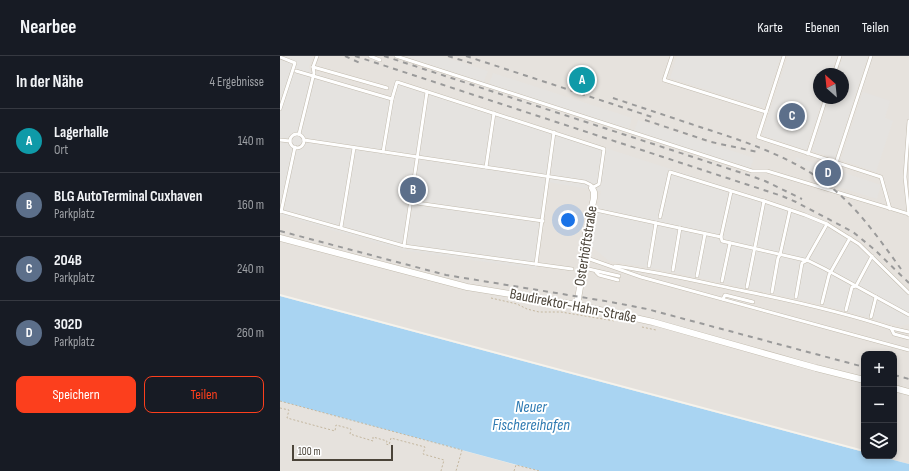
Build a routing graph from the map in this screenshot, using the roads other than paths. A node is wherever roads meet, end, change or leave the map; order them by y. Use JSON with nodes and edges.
{"nodes":[{"id":1,"x":317,"y":56,"type":"edge"},
{"id":2,"x":370,"y":56,"type":"edge"},
{"id":3,"x":396,"y":56,"type":"edge"},
{"id":4,"x":672,"y":56,"type":"edge"},
{"id":5,"x":784,"y":56,"type":"edge"},
{"id":6,"x":840,"y":56,"type":"edge"},
{"id":7,"x":872,"y":56,"type":"edge"},
{"id":8,"x":280,"y":57,"type":"edge"},
{"id":9,"x":380,"y":60,"type":"dead end"},
{"id":10,"x":313,"y":67,"type":"junction"},
{"id":11,"x":836,"y":68,"type":"edge"},
{"id":12,"x":296,"y":71,"type":"dead end"},
{"id":13,"x":313,"y":76,"type":"junction"},
{"id":14,"x":387,"y":88,"type":"dead end"},
{"id":15,"x":427,"y":92,"type":"junction"},
{"id":16,"x":392,"y":99,"type":"junction"},
{"id":17,"x":824,"y":104,"type":"edge"},
{"id":18,"x":280,"y":110,"type":"edge"},
{"id":19,"x":766,"y":112,"type":"junction"},
{"id":20,"x":494,"y":113,"type":"junction"},
{"id":21,"x":909,"y":121,"type":"edge"},
{"id":22,"x":554,"y":132,"type":"junction"},
{"id":23,"x":909,"y":132,"type":"edge"},
{"id":24,"x":299,"y":134,"type":"junction"},
{"id":25,"x":280,"y":140,"type":"edge"},
{"id":26,"x":304,"y":140,"type":"junction"},
{"id":27,"x":290,"y":141,"type":"junction"},
{"id":28,"x":295,"y":147,"type":"junction"},
{"id":29,"x":354,"y":148,"type":"junction"},
{"id":30,"x":383,"y":152,"type":"junction"},
{"id":31,"x":808,"y":154,"type":"junction"},
{"id":32,"x":417,"y":157,"type":"junction"},
{"id":33,"x":836,"y":163,"type":"junction"},
{"id":34,"x":486,"y":167,"type":"junction"},
{"id":35,"x":548,"y":177,"type":"junction"},
{"id":36,"x":592,"y":188,"type":"junction"},
{"id":37,"x":731,"y":192,"type":"junction"},
{"id":38,"x":764,"y":201,"type":"junction"},
{"id":39,"x":410,"y":202,"type":"junction"},
{"id":40,"x":592,"y":209,"type":"junction"},
{"id":41,"x":890,"y":209,"type":"junction"},
{"id":42,"x":790,"y":210,"type":"junction"},
{"id":43,"x":281,"y":211,"type":"edge"},
{"id":44,"x":909,"y":215,"type":"edge"},
{"id":45,"x":660,"y":218,"type":"dead end"},
{"id":46,"x":542,"y":221,"type":"junction"},
{"id":47,"x":656,"y":223,"type":"junction"},
{"id":48,"x":827,"y":224,"type":"junction"},
{"id":49,"x":341,"y":228,"type":"junction"},
{"id":50,"x":680,"y":228,"type":"junction"},
{"id":51,"x":705,"y":234,"type":"junction"},
{"id":52,"x":721,"y":237,"type":"junction"},
{"id":53,"x":280,"y":238,"type":"edge"},
{"id":54,"x":850,"y":238,"type":"junction"},
{"id":55,"x":730,"y":243,"type":"junction"},
{"id":56,"x":404,"y":246,"type":"junction"},
{"id":57,"x":754,"y":248,"type":"junction"},
{"id":58,"x":780,"y":254,"type":"junction"},
{"id":59,"x":872,"y":256,"type":"junction"},
{"id":60,"x":584,"y":257,"type":"junction"},
{"id":61,"x":806,"y":261,"type":"junction"},
{"id":62,"x":536,"y":264,"type":"junction"},
{"id":63,"x":608,"y":265,"type":"junction"},
{"id":64,"x":649,"y":266,"type":"dead end"},
{"id":65,"x":583,"y":268,"type":"junction"},
{"id":66,"x":572,"y":269,"type":"dead end"},
{"id":67,"x":673,"y":270,"type":"dead end"},
{"id":68,"x":831,"y":272,"type":"junction"},
{"id":69,"x":697,"y":276,"type":"dead end"},
{"id":70,"x":618,"y":278,"type":"dead end"},
{"id":71,"x":722,"y":281,"type":"dead end"},
{"id":72,"x":856,"y":286,"type":"junction"},
{"id":73,"x":747,"y":287,"type":"dead end"},
{"id":74,"x":772,"y":292,"type":"dead end"},
{"id":75,"x":909,"y":293,"type":"edge"},
{"id":76,"x":876,"y":297,"type":"junction"},
{"id":77,"x":796,"y":298,"type":"dead end"},
{"id":78,"x":723,"y":299,"type":"junction"},
{"id":79,"x":752,"y":302,"type":"dead end"},
{"id":80,"x":822,"y":303,"type":"dead end"},
{"id":81,"x":577,"y":305,"type":"junction"},
{"id":82,"x":846,"y":310,"type":"dead end"},
{"id":83,"x":909,"y":315,"type":"edge"},
{"id":84,"x":871,"y":317,"type":"dead end"},
{"id":85,"x":891,"y":328,"type":"junction"},
{"id":86,"x":909,"y":332,"type":"edge"},
{"id":87,"x":909,"y":338,"type":"edge"},
{"id":88,"x":909,"y":350,"type":"edge"},
{"id":89,"x":861,"y":379,"type":"edge"},
{"id":90,"x":897,"y":389,"type":"edge"},
{"id":91,"x":909,"y":392,"type":"edge"}],
"edges":[{"from":1,"to":10,"type":"lane"},
{"from":2,"to":9,"type":"lane"},
{"from":3,"to":41,"type":"lane"},
{"from":4,"to":19,"type":"lane"},
{"from":5,"to":19,"type":"lane"},
{"from":6,"to":11,"type":"lane"},
{"from":7,"to":33,"type":"lane"},
{"from":8,"to":18,"type":"lane"},
{"from":10,"to":13,"type":"lane"},
{"from":10,"to":14,"type":"lane"},
{"from":12,"to":13,"type":"lane"},
{"from":13,"to":16,"type":"lane"},
{"from":13,"to":24,"type":"lane"},
{"from":15,"to":16,"type":"lane"},
{"from":15,"to":20,"type":"lane"},
{"from":15,"to":32,"type":"lane"},
{"from":16,"to":30,"type":"lane"},
{"from":17,"to":31,"type":"lane"},
{"from":19,"to":31,"type":"lane"},
{"from":20,"to":22,"type":"lane"},
{"from":20,"to":34,"type":"lane"},
{"from":21,"to":23,"type":"lane"},
{"from":22,"to":35,"type":"lane"},
{"from":22,"to":36,"type":"lane"},
{"from":23,"to":44,"type":"lane"},
{"from":24,"to":26,"type":"lane"},
{"from":24,"to":27,"type":"lane"},
{"from":25,"to":27,"type":"lane"},
{"from":26,"to":28,"type":"lane"},
{"from":26,"to":29,"type":"lane"},
{"from":27,"to":28,"type":"lane"},
{"from":28,"to":43,"type":"lane"},
{"from":29,"to":30,"type":"lane"},
{"from":29,"to":49,"type":"lane"},
{"from":30,"to":32,"type":"lane"},
{"from":31,"to":33,"type":"lane"},
{"from":32,"to":34,"type":"lane"},
{"from":32,"to":39,"type":"lane"},
{"from":33,"to":41,"type":"lane"},
{"from":34,"to":35,"type":"lane"},
{"from":35,"to":36,"type":"lane"},
{"from":35,"to":46,"type":"lane"},
{"from":36,"to":40,"type":"street","name":"Osterhöftstraße"},
{"from":37,"to":38,"type":"lane"},
{"from":37,"to":45,"type":"lane"},
{"from":37,"to":52,"type":"lane"},
{"from":38,"to":42,"type":"lane"},
{"from":38,"to":57,"type":"lane"},
{"from":39,"to":46,"type":"lane"},
{"from":39,"to":56,"type":"lane"},
{"from":40,"to":47,"type":"lane"},
{"from":40,"to":60,"type":"street","name":"Osterhöftstraße"},
{"from":41,"to":44,"type":"lane"},
{"from":42,"to":48,"type":"lane"},
{"from":42,"to":58,"type":"lane"},
{"from":43,"to":49,"type":"lane"},
{"from":46,"to":62,"type":"lane"},
{"from":47,"to":50,"type":"lane"},
{"from":47,"to":64,"type":"lane"},
{"from":48,"to":54,"type":"lane"},
{"from":48,"to":61,"type":"lane"},
{"from":49,"to":56,"type":"lane"},
{"from":50,"to":51,"type":"lane"},
{"from":50,"to":67,"type":"lane"},
{"from":51,"to":52,"type":"lane"},
{"from":51,"to":69,"type":"lane"},
{"from":52,"to":55,"type":"lane"},
{"from":53,"to":81,"type":"street","name":"Baudirektor-Hahn-Straße"},
{"from":54,"to":59,"type":"lane"},
{"from":54,"to":68,"type":"lane"},
{"from":55,"to":57,"type":"lane"},
{"from":55,"to":71,"type":"lane"},
{"from":56,"to":62,"type":"lane"},
{"from":57,"to":58,"type":"lane"},
{"from":57,"to":73,"type":"lane"},
{"from":58,"to":61,"type":"lane"},
{"from":58,"to":74,"type":"lane"},
{"from":59,"to":72,"type":"lane"},
{"from":59,"to":75,"type":"lane"},
{"from":60,"to":63,"type":"lane"},
{"from":60,"to":65,"type":"street","name":"Osterhöftstraße"},
{"from":61,"to":68,"type":"lane"},
{"from":61,"to":77,"type":"lane"},
{"from":62,"to":66,"type":"lane"},
{"from":63,"to":78,"type":"lane"},
{"from":63,"to":85,"type":"lane"},
{"from":65,"to":70,"type":"lane"},
{"from":65,"to":81,"type":"street","name":"Osterhöftstraße"},
{"from":68,"to":72,"type":"lane"},
{"from":68,"to":80,"type":"lane"},
{"from":72,"to":76,"type":"lane"},
{"from":72,"to":82,"type":"lane"},
{"from":76,"to":83,"type":"lane"},
{"from":76,"to":84,"type":"lane"},
{"from":78,"to":79,"type":"lane"},
{"from":78,"to":88,"type":"lane"},
{"from":81,"to":89,"type":"street","name":"Baudirektor-Hahn-Straße"},
{"from":85,"to":86,"type":"lane"},
{"from":85,"to":87,"type":"lane"},
{"from":90,"to":91,"type":"street"}]}
